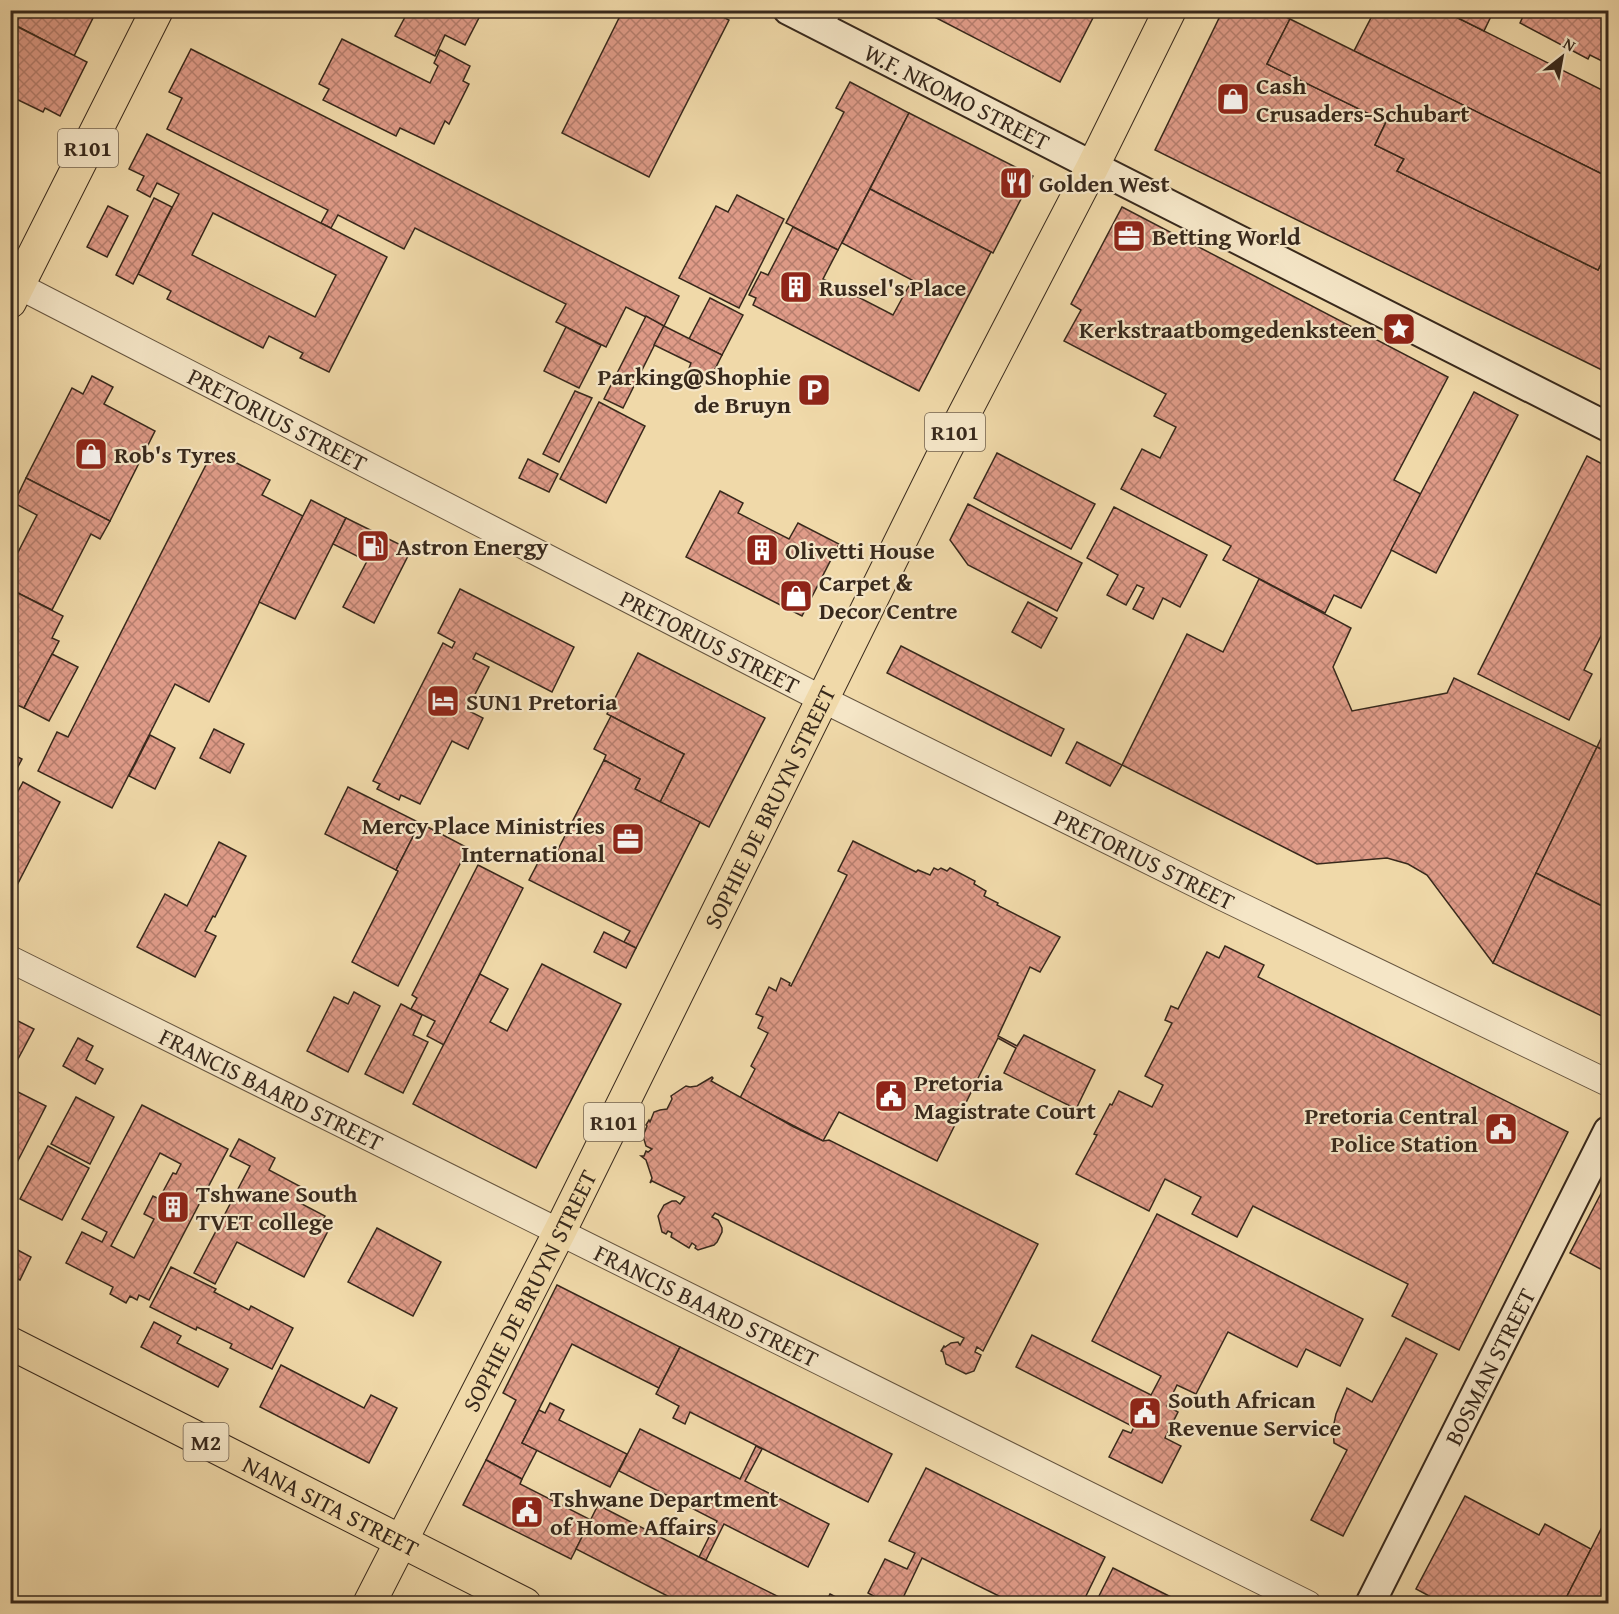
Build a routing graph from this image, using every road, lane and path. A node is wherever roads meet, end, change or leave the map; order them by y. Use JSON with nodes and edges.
{"nodes":[{"id":1,"x":157,"y":10,"type":"edge"},
{"id":2,"x":788,"y":10,"type":"edge"},
{"id":3,"x":1170,"y":10,"type":"edge"},
{"id":4,"x":827,"y":19,"type":"edge"},
{"id":5,"x":1093,"y":166,"type":"junction"},
{"id":6,"x":13,"y":290,"type":"edge"},
{"id":7,"x":1608,"y":427,"type":"edge"},
{"id":8,"x":822,"y":699,"type":"junction"},
{"id":9,"x":10,"y":959,"type":"edge"},
{"id":10,"x":1608,"y":1083,"type":"edge"},
{"id":11,"x":1608,"y":1131,"type":"edge"},
{"id":12,"x":560,"y":1231,"type":"junction"},
{"id":13,"x":10,"y":1343,"type":"edge"},
{"id":14,"x":401,"y":1542,"type":"junction"},
{"id":15,"x":369,"y":1604,"type":"edge"},
{"id":16,"x":525,"y":1604,"type":"edge"},
{"id":17,"x":1308,"y":1604,"type":"edge"},
{"id":18,"x":1370,"y":1604,"type":"edge"}],
"edges":[{"from":1,"to":6,"type":"main road","number":"R101"},
{"from":2,"to":4,"type":"main road","name":"W.F. NKOMO STREET"},
{"from":3,"to":5,"type":"main road","name":"SOPHIE DE BRUYN STREET","number":"R101"},
{"from":4,"to":5,"type":"main road","name":"W.F. NKOMO STREET"},
{"from":5,"to":7,"type":"main road","name":"W.F. NKOMO STREET"},
{"from":5,"to":8,"type":"main road","name":"SOPHIE DE BRUYN STREET","number":"R101"},
{"from":6,"to":8,"type":"street","name":"PRETORIUS STREET"},
{"from":8,"to":10,"type":"street","name":"PRETORIUS STREET"},
{"from":8,"to":12,"type":"main road","name":"SOPHIE DE BRUYN STREET","number":"R101"},
{"from":9,"to":12,"type":"street","name":"FRANCIS BAARD STREET"},
{"from":11,"to":18,"type":"main road","name":"BOSMAN STREET"},
{"from":12,"to":14,"type":"main road","name":"SOPHIE DE BRUYN STREET","number":"R101"},
{"from":12,"to":17,"type":"street","name":"FRANCIS BAARD STREET"},
{"from":13,"to":14,"type":"main road","name":"NANA SITA STREET","number":"M2"},
{"from":14,"to":15,"type":"main road","name":"SOPHIE DE BRUYN STREET","number":"R101"},
{"from":14,"to":16,"type":"main road","name":"NANA SITA STREET","number":"M2"}]}
